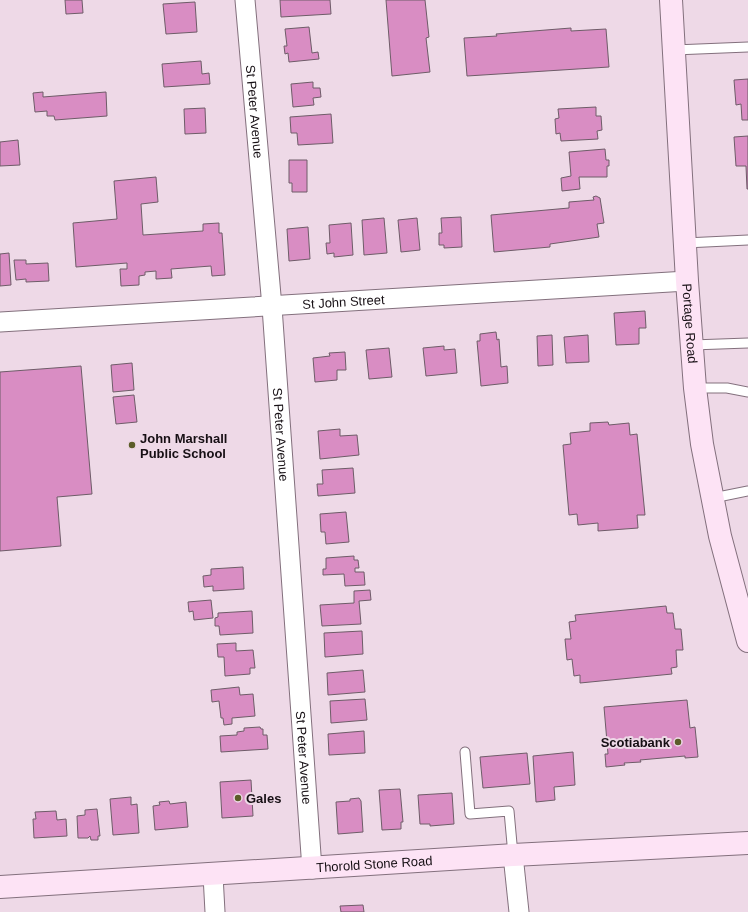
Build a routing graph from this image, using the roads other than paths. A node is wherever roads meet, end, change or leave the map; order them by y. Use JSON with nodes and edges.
{"nodes":[{"id":1,"x":245,"y":0,"type":"edge"},
{"id":2,"x":671,"y":0,"type":"edge"},
{"id":3,"x":748,"y":47,"type":"edge"},
{"id":4,"x":674,"y":50,"type":"junction"},
{"id":5,"x":748,"y":240,"type":"edge"},
{"id":6,"x":685,"y":243,"type":"junction"},
{"id":7,"x":687,"y":281,"type":"junction"},
{"id":8,"x":272,"y":307,"type":"junction"},
{"id":9,"x":0,"y":322,"type":"edge"},
{"id":10,"x":748,"y":343,"type":"edge"},
{"id":11,"x":691,"y":345,"type":"junction"},
{"id":12,"x":695,"y":388,"type":"junction"},
{"id":13,"x":748,"y":392,"type":"edge"},
{"id":14,"x":748,"y":491,"type":"edge"},
{"id":15,"x":713,"y":498,"type":"junction"},
{"id":16,"x":748,"y":641,"type":"edge"},
{"id":17,"x":465,"y":752,"type":"dead end"},
{"id":18,"x":748,"y":843,"type":"edge"},
{"id":19,"x":514,"y":855,"type":"junction"},
{"id":20,"x":312,"y":869,"type":"junction"},
{"id":21,"x":213,"y":875,"type":"junction"},
{"id":22,"x":0,"y":887,"type":"edge"},
{"id":23,"x":216,"y":912,"type":"edge"},
{"id":24,"x":519,"y":912,"type":"edge"}],
"edges":[{"from":1,"to":8,"type":"street","name":"St Peter Avenue"},
{"from":2,"to":4,"type":"main road","name":"Portage Road"},
{"from":3,"to":4,"type":"lane"},
{"from":4,"to":6,"type":"main road","name":"Portage Road"},
{"from":5,"to":6,"type":"lane"},
{"from":6,"to":7,"type":"main road","name":"Portage Road"},
{"from":7,"to":8,"type":"street","name":"St John Street"},
{"from":7,"to":11,"type":"main road","name":"Portage Road"},
{"from":8,"to":9,"type":"street","name":"St John Street"},
{"from":8,"to":20,"type":"street","name":"St Peter Avenue"},
{"from":10,"to":11,"type":"lane"},
{"from":11,"to":12,"type":"main road","name":"Portage Road"},
{"from":12,"to":13,"type":"lane"},
{"from":12,"to":15,"type":"main road","name":"Portage Road"},
{"from":14,"to":15,"type":"lane"},
{"from":15,"to":16,"type":"main road","name":"Portage Road"},
{"from":17,"to":19,"type":"lane"},
{"from":18,"to":19,"type":"main road","name":"Thorold Stone Road"},
{"from":19,"to":20,"type":"main road","name":"Thorold Stone Road"},
{"from":19,"to":24,"type":"street"},
{"from":20,"to":21,"type":"main road","name":"Thorold Stone Road"},
{"from":21,"to":22,"type":"main road","name":"Thorold Stone Road"},
{"from":21,"to":23,"type":"street"}]}
